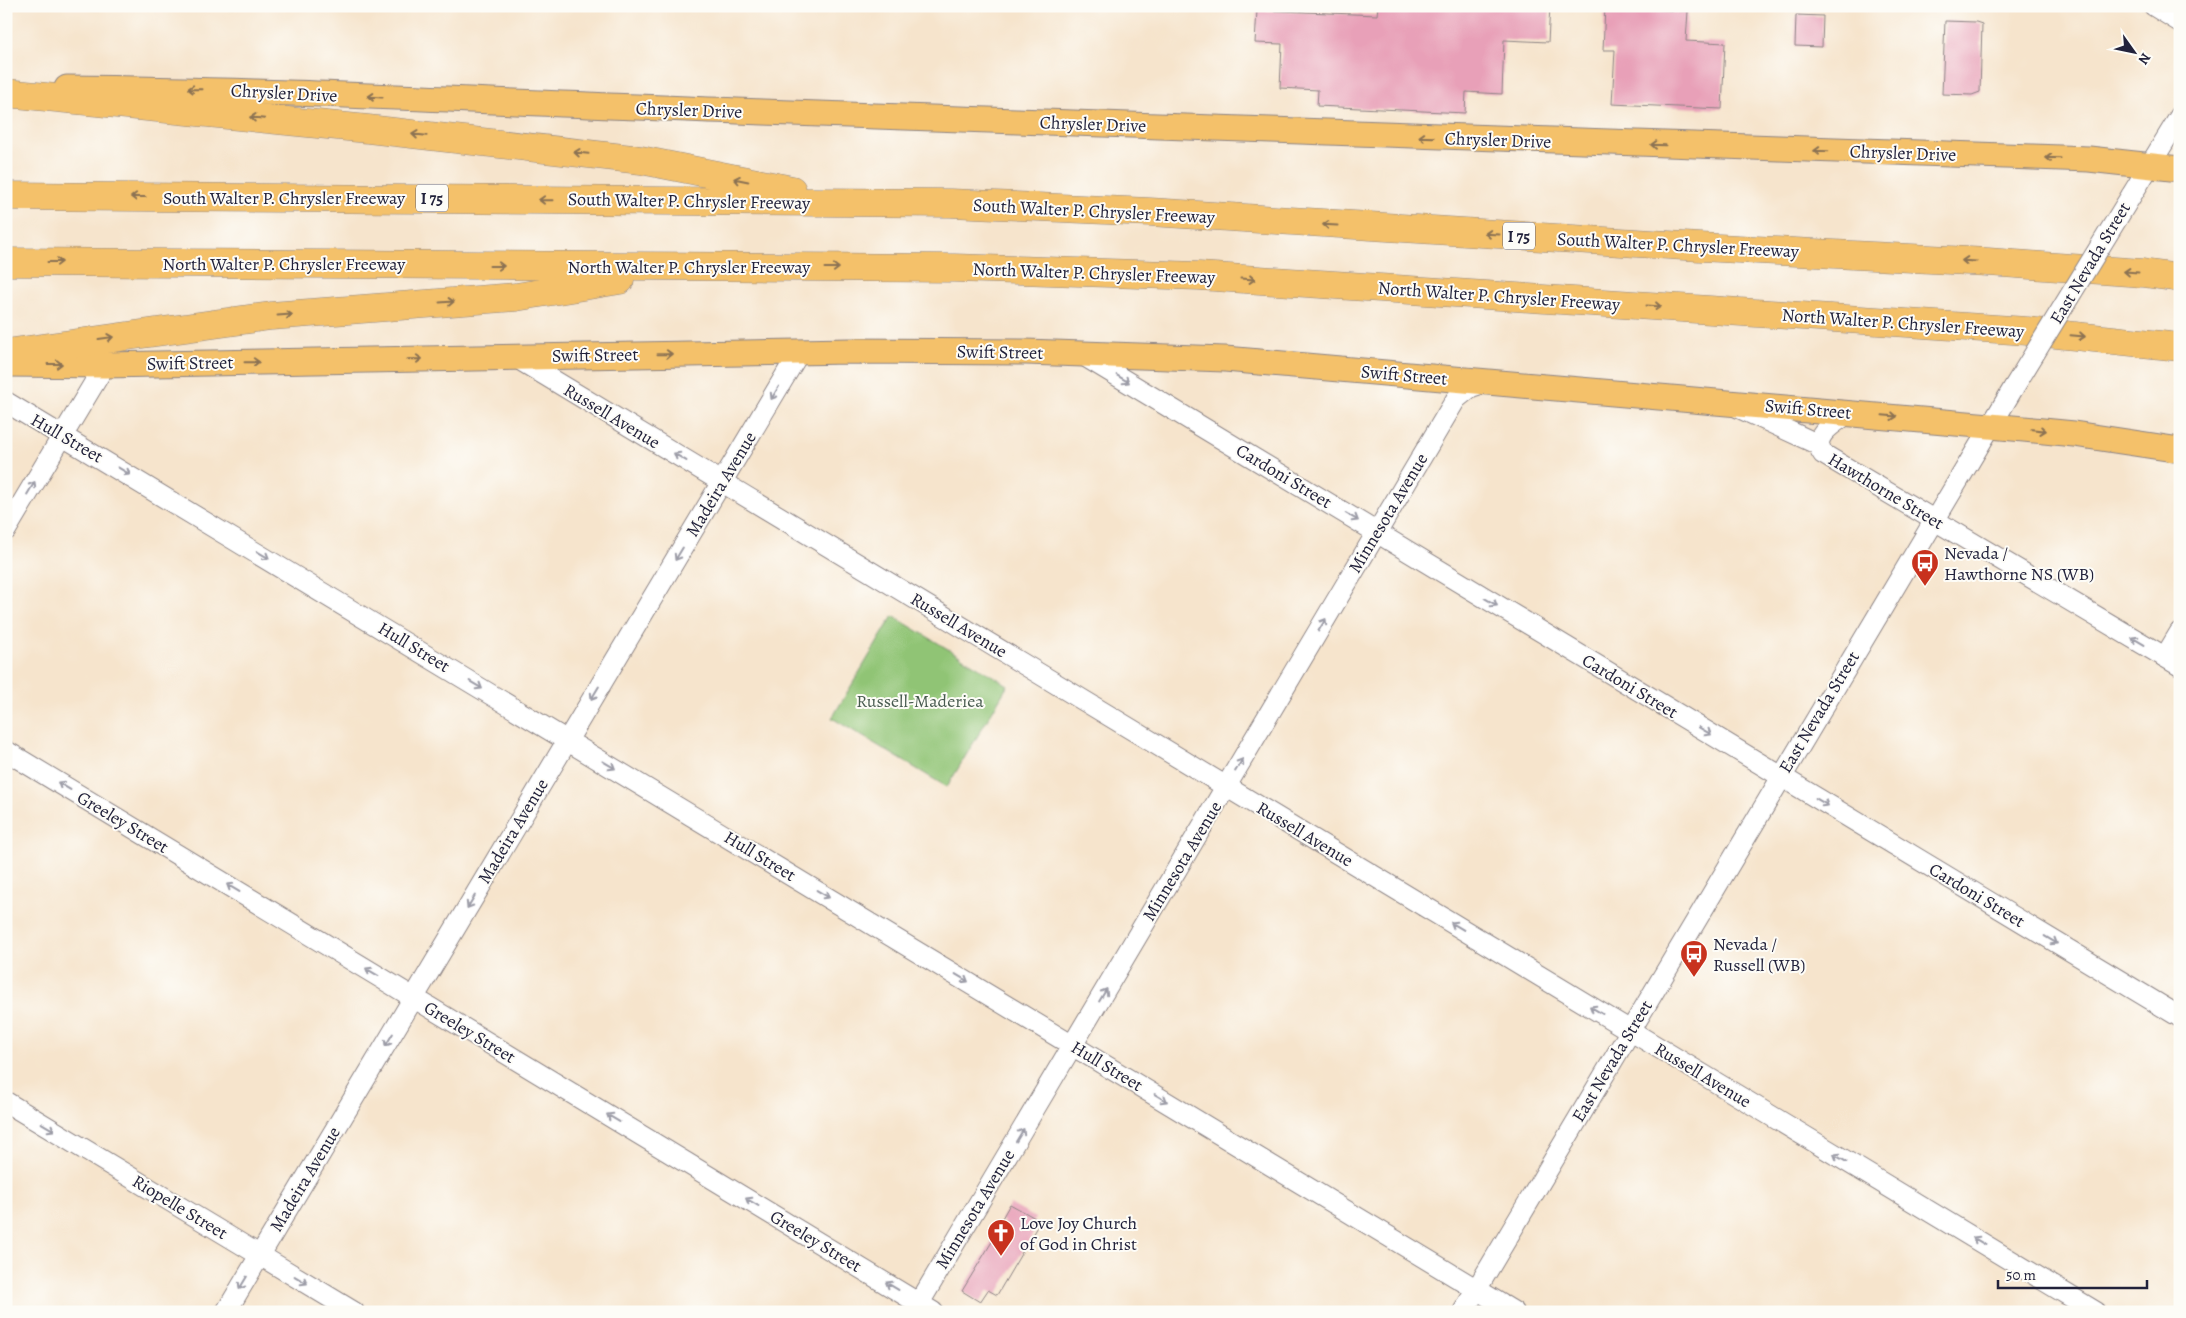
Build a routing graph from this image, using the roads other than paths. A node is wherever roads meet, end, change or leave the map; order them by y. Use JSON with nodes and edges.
{"nodes":[{"id":1,"x":2154,"y":6,"type":"edge"},
{"id":2,"x":2180,"y":22,"type":"edge"},
{"id":3,"x":6,"y":88,"type":"edge"},
{"id":4,"x":6,"y":93,"type":"edge"},
{"id":5,"x":2180,"y":116,"type":"edge"},
{"id":6,"x":2149,"y":166,"type":"junction"},
{"id":7,"x":2180,"y":170,"type":"edge"},
{"id":8,"x":6,"y":196,"type":"edge"},
{"id":9,"x":857,"y":203,"type":"junction"},
{"id":10,"x":6,"y":262,"type":"edge"},
{"id":11,"x":696,"y":267,"type":"junction"},
{"id":12,"x":2180,"y":278,"type":"edge"},
{"id":13,"x":2180,"y":347,"type":"edge"},
{"id":14,"x":800,"y":351,"type":"junction"},
{"id":15,"x":6,"y":353,"type":"edge"},
{"id":16,"x":1081,"y":354,"type":"junction"},
{"id":17,"x":515,"y":357,"type":"junction"},
{"id":18,"x":6,"y":364,"type":"edge"},
{"id":19,"x":105,"y":365,"type":"junction"},
{"id":20,"x":1456,"y":379,"type":"junction"},
{"id":21,"x":1490,"y":381,"type":"junction"},
{"id":22,"x":6,"y":402,"type":"edge"},
{"id":23,"x":1725,"y":402,"type":"junction"},
{"id":24,"x":1449,"y":410,"type":"junction"},
{"id":25,"x":1850,"y":412,"type":"junction"},
{"id":26,"x":1990,"y":426,"type":"junction"},
{"id":27,"x":62,"y":436,"type":"junction"},
{"id":28,"x":1820,"y":448,"type":"junction"},
{"id":29,"x":2180,"y":450,"type":"edge"},
{"id":30,"x":722,"y":482,"type":"junction"},
{"id":31,"x":1934,"y":520,"type":"junction"},
{"id":32,"x":6,"y":530,"type":"edge"},
{"id":33,"x":1377,"y":532,"type":"junction"},
{"id":34,"x":2180,"y":632,"type":"edge"},
{"id":35,"x":2172,"y":661,"type":"edge"},
{"id":36,"x":567,"y":740,"type":"junction"},
{"id":37,"x":6,"y":751,"type":"edge"},
{"id":38,"x":1780,"y":776,"type":"junction"},
{"id":39,"x":1227,"y":787,"type":"junction"},
{"id":40,"x":414,"y":998,"type":"junction"},
{"id":41,"x":2180,"y":1017,"type":"edge"},
{"id":42,"x":1630,"y":1031,"type":"junction"},
{"id":43,"x":1073,"y":1045,"type":"junction"},
{"id":44,"x":6,"y":1102,"type":"edge"},
{"id":45,"x":260,"y":1255,"type":"junction"},
{"id":46,"x":1476,"y":1289,"type":"junction"},
{"id":47,"x":922,"y":1309,"type":"edge"},
{"id":48,"x":226,"y":1312,"type":"edge"},
{"id":49,"x":354,"y":1312,"type":"edge"},
{"id":50,"x":1462,"y":1312,"type":"edge"},
{"id":51,"x":1514,"y":1312,"type":"edge"},
{"id":52,"x":2096,"y":1312,"type":"edge"}],
"edges":[{"from":1,"to":2,"type":"street"},
{"from":6,"to":3,"type":"main road","name":"Chrysler Drive","one_way":true},
{"from":9,"to":4,"type":"highway","one_way":true},
{"from":5,"to":6,"type":"street","name":"East Nevada Street"},
{"from":6,"to":7,"type":"main road","name":"Chrysler Drive"},
{"from":6,"to":26,"type":"street","name":"East Nevada Street","bridge":true},
{"from":9,"to":8,"type":"highway","name":"South Walter P. Chrysler Freeway","number":"I 75","one_way":true},
{"from":12,"to":9,"type":"highway","name":"South Walter P. Chrysler Freeway","number":"I 75","one_way":true},
{"from":10,"to":11,"type":"highway","name":"North Walter P. Chrysler Freeway","one_way":true},
{"from":11,"to":13,"type":"highway","name":"North Walter P. Chrysler Freeway","one_way":true},
{"from":15,"to":11,"type":"highway","one_way":true},
{"from":14,"to":16,"type":"main road","name":"Swift Street"},
{"from":17,"to":14,"type":"main road","name":"Swift Street","one_way":true},
{"from":14,"to":30,"type":"street","name":"Madeira Avenue","one_way":true},
{"from":16,"to":20,"type":"main road","name":"Swift Street"},
{"from":16,"to":33,"type":"street","name":"Cardoni Street","one_way":true},
{"from":19,"to":17,"type":"main road","name":"Swift Street","one_way":true},
{"from":30,"to":17,"type":"street","name":"Russell Avenue","one_way":true},
{"from":18,"to":19,"type":"main road","name":"Swift Street","one_way":true},
{"from":19,"to":27,"type":"street"},
{"from":20,"to":21,"type":"main road","name":"Swift Street"},
{"from":20,"to":24,"type":"street","name":"Minnesota Avenue"},
{"from":21,"to":23,"type":"main road","name":"Swift Street"},
{"from":21,"to":24,"type":"street","name":"Minnesota Avenue"},
{"from":22,"to":27,"type":"street","name":"Hull Street"},
{"from":23,"to":25,"type":"main road","name":"Swift Street"},
{"from":23,"to":28,"type":"street"},
{"from":24,"to":33,"type":"street","name":"Minnesota Avenue"},
{"from":25,"to":26,"type":"main road","name":"Swift Street","one_way":true},
{"from":25,"to":28,"type":"street","name":"Hawthorne Street"},
{"from":26,"to":29,"type":"main road","one_way":true},
{"from":26,"to":31,"type":"street","name":"East Nevada Street"},
{"from":32,"to":27,"type":"street","one_way":true},
{"from":27,"to":36,"type":"street","name":"Hull Street","one_way":true},
{"from":28,"to":31,"type":"street","name":"Hawthorne Street"},
{"from":30,"to":36,"type":"street","name":"Madeira Avenue","one_way":true},
{"from":30,"to":39,"type":"street","name":"Russell Avenue"},
{"from":35,"to":31,"type":"street","name":"Hawthorne Street","one_way":true},
{"from":31,"to":38,"type":"street","name":"East Nevada Street"},
{"from":33,"to":38,"type":"street","name":"Cardoni Street","one_way":true},
{"from":39,"to":33,"type":"street","name":"Minnesota Avenue","one_way":true},
{"from":34,"to":35,"type":"street"},
{"from":36,"to":40,"type":"street","name":"Madeira Avenue","one_way":true},
{"from":36,"to":43,"type":"street","name":"Hull Street","one_way":true},
{"from":40,"to":37,"type":"street","name":"Greeley Street","one_way":true},
{"from":38,"to":41,"type":"street","name":"Cardoni Street","one_way":true},
{"from":38,"to":42,"type":"street","name":"East Nevada Street"},
{"from":42,"to":39,"type":"street","name":"Russell Avenue","one_way":true},
{"from":43,"to":39,"type":"street","name":"Minnesota Avenue","one_way":true},
{"from":40,"to":45,"type":"street","name":"Madeira Avenue","one_way":true},
{"from":47,"to":40,"type":"street","name":"Greeley Street","one_way":true},
{"from":42,"to":46,"type":"street","name":"East Nevada Street"},
{"from":52,"to":42,"type":"street","name":"Russell Avenue","one_way":true},
{"from":43,"to":46,"type":"street","name":"Hull Street","one_way":true},
{"from":47,"to":43,"type":"street","name":"Minnesota Avenue","one_way":true},
{"from":44,"to":45,"type":"street","name":"Riopelle Street","one_way":true},
{"from":45,"to":48,"type":"street","name":"Madeira Avenue","one_way":true},
{"from":45,"to":49,"type":"street","name":"Riopelle Street","one_way":true},
{"from":46,"to":50,"type":"street","name":"East Nevada Street"},
{"from":46,"to":51,"type":"street","name":"Hull Street"}]}
